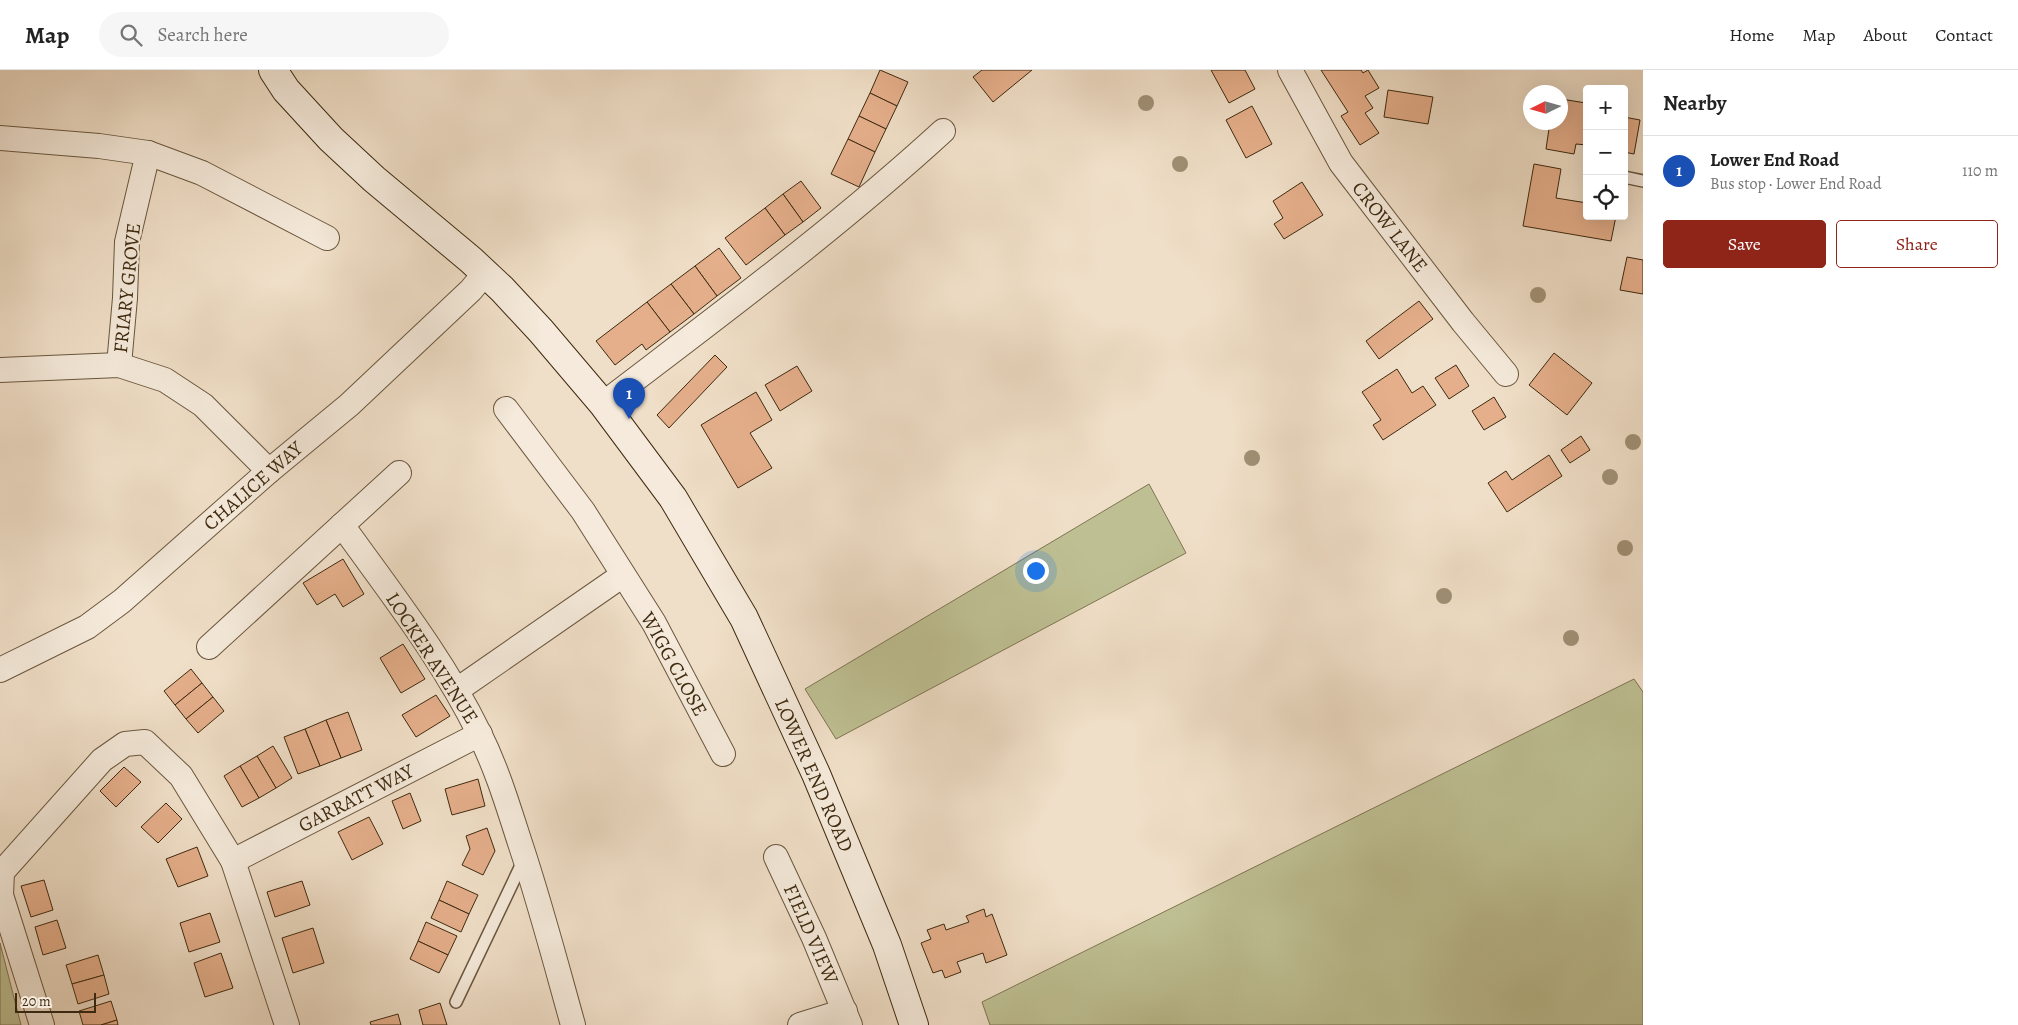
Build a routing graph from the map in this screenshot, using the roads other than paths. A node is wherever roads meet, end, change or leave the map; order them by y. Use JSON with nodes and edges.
{"nodes":[{"id":1,"x":274,"y":70,"type":"edge"},
{"id":2,"x":1290,"y":70,"type":"edge"},
{"id":3,"x":943,"y":131,"type":"dead end"},
{"id":4,"x":0,"y":138,"type":"edge"},
{"id":5,"x":148,"y":153,"type":"junction"},
{"id":6,"x":1628,"y":178,"type":"edge"},
{"id":7,"x":1643,"y":181,"type":"edge"},
{"id":8,"x":328,"y":238,"type":"dead end"},
{"id":9,"x":485,"y":273,"type":"junction"},
{"id":10,"x":119,"y":365,"type":"junction"},
{"id":11,"x":0,"y":370,"type":"edge"},
{"id":12,"x":1506,"y":374,"type":"dead end"},
{"id":13,"x":603,"y":404,"type":"junction"},
{"id":14,"x":506,"y":409,"type":"dead end"},
{"id":15,"x":269,"y":472,"type":"junction"},
{"id":16,"x":399,"y":473,"type":"dead end"},
{"id":17,"x":342,"y":525,"type":"junction"},
{"id":18,"x":623,"y":575,"type":"junction"},
{"id":19,"x":209,"y":647,"type":"dead end"},
{"id":20,"x":0,"y":670,"type":"edge"},
{"id":21,"x":457,"y":690,"type":"junction"},
{"id":22,"x":480,"y":734,"type":"junction"},
{"id":23,"x":722,"y":754,"type":"dead end"},
{"id":24,"x":525,"y":857,"type":"junction"},
{"id":25,"x":776,"y":857,"type":"dead end"},
{"id":26,"x":233,"y":861,"type":"junction"},
{"id":27,"x":456,"y":1002,"type":"dead end"},
{"id":28,"x":848,"y":1018,"type":"edge"},
{"id":29,"x":42,"y":1025,"type":"edge"},
{"id":30,"x":287,"y":1025,"type":"edge"},
{"id":31,"x":573,"y":1025,"type":"edge"},
{"id":32,"x":800,"y":1025,"type":"edge"},
{"id":33,"x":914,"y":1025,"type":"edge"}],
"edges":[{"from":1,"to":9,"type":"street","name":"LOWER END ROAD"},
{"from":2,"to":12,"type":"street","name":"CROW LANE"},
{"from":3,"to":13,"type":"street"},
{"from":4,"to":5,"type":"street"},
{"from":5,"to":8,"type":"street"},
{"from":5,"to":10,"type":"street","name":"FRIARY GROVE"},
{"from":6,"to":7,"type":"lane"},
{"from":9,"to":13,"type":"street","name":"LOWER END ROAD"},
{"from":9,"to":15,"type":"street","name":"CHALICE WAY"},
{"from":10,"to":11,"type":"street","name":"FRIARY GROVE"},
{"from":10,"to":15,"type":"street","name":"FRIARY GROVE"},
{"from":13,"to":33,"type":"street","name":"LOWER END ROAD"},
{"from":14,"to":18,"type":"street","name":"WIGG CLOSE"},
{"from":15,"to":20,"type":"street","name":"CHALICE WAY"},
{"from":16,"to":17,"type":"street"},
{"from":17,"to":19,"type":"street"},
{"from":17,"to":21,"type":"street","name":"LOCKER AVENUE"},
{"from":18,"to":21,"type":"street"},
{"from":18,"to":23,"type":"street","name":"WIGG CLOSE"},
{"from":21,"to":22,"type":"street","name":"LOCKER AVENUE"},
{"from":22,"to":24,"type":"street","name":"LOCKER AVENUE"},
{"from":22,"to":26,"type":"street","name":"GARRATT WAY"},
{"from":24,"to":27,"type":"lane"},
{"from":24,"to":31,"type":"street","name":"LOCKER AVENUE"},
{"from":25,"to":28,"type":"street","name":"FIELD VIEW"},
{"from":26,"to":29,"type":"street"},
{"from":26,"to":30,"type":"street"},
{"from":28,"to":32,"type":"street","name":"FIELD VIEW"}]}
